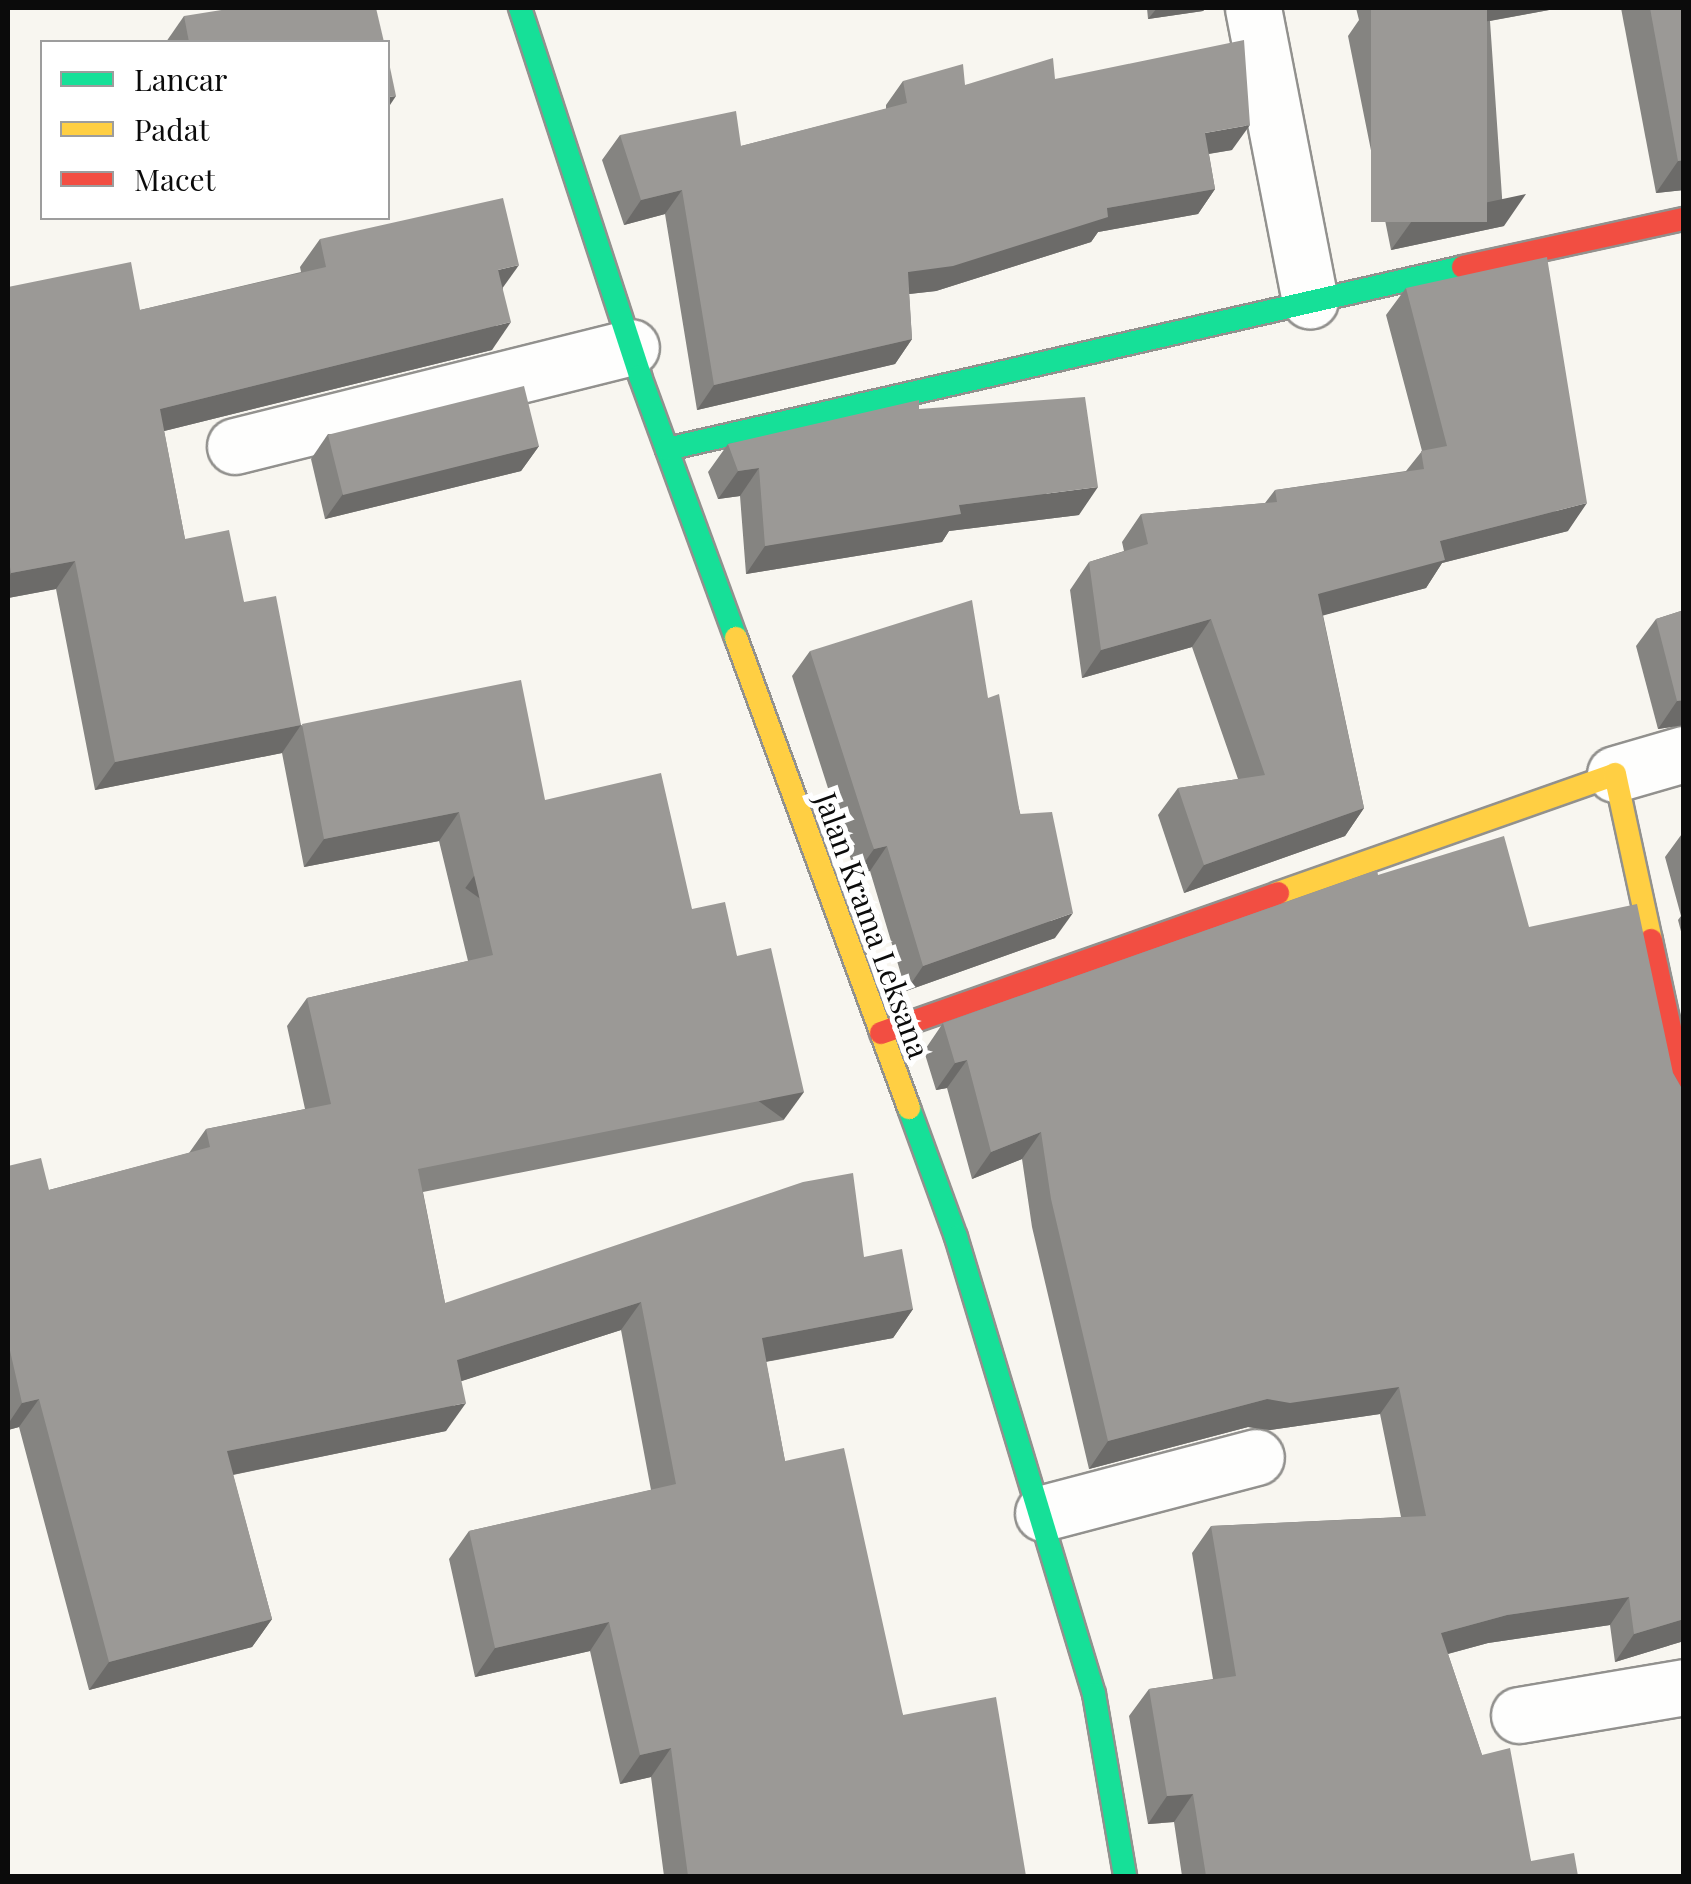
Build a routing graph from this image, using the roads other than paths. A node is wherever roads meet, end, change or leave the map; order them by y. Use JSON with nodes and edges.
{"nodes":[{"id":1,"x":520,"y":8,"type":"edge"},
{"id":2,"x":1253,"y":8,"type":"edge"},
{"id":3,"x":1684,"y":218,"type":"edge"},
{"id":4,"x":1310,"y":300,"type":"junction"},
{"id":5,"x":631,"y":347,"type":"junction"},
{"id":6,"x":236,"y":446,"type":"dead end"},
{"id":7,"x":668,"y":450,"type":"junction"},
{"id":8,"x":1684,"y":754,"type":"edge"},
{"id":9,"x":1615,"y":774,"type":"junction"},
{"id":10,"x":881,"y":1033,"type":"junction"},
{"id":11,"x":1684,"y":1092,"type":"edge"},
{"id":12,"x":1256,"y":1457,"type":"dead end"},
{"id":13,"x":1043,"y":1513,"type":"junction"},
{"id":14,"x":1684,"y":1687,"type":"edge"},
{"id":15,"x":1519,"y":1715,"type":"dead end"},
{"id":16,"x":1125,"y":1876,"type":"edge"}],
"edges":[{"from":1,"to":5,"type":"street","name":"Jalan Krama Leksana"},
{"from":2,"to":4,"type":"street"},
{"from":3,"to":4,"type":"street"},
{"from":4,"to":7,"type":"street"},
{"from":5,"to":6,"type":"street"},
{"from":5,"to":7,"type":"street","name":"Jalan Krama Leksana"},
{"from":7,"to":10,"type":"street","name":"Jalan Krama Leksana"},
{"from":8,"to":9,"type":"street"},
{"from":9,"to":10,"type":"street"},
{"from":9,"to":11,"type":"street"},
{"from":10,"to":13,"type":"street","name":"Jalan Krama Leksana"},
{"from":12,"to":13,"type":"street"},
{"from":13,"to":16,"type":"street","name":"Jalan Krama Leksana"},
{"from":14,"to":15,"type":"street"}]}
